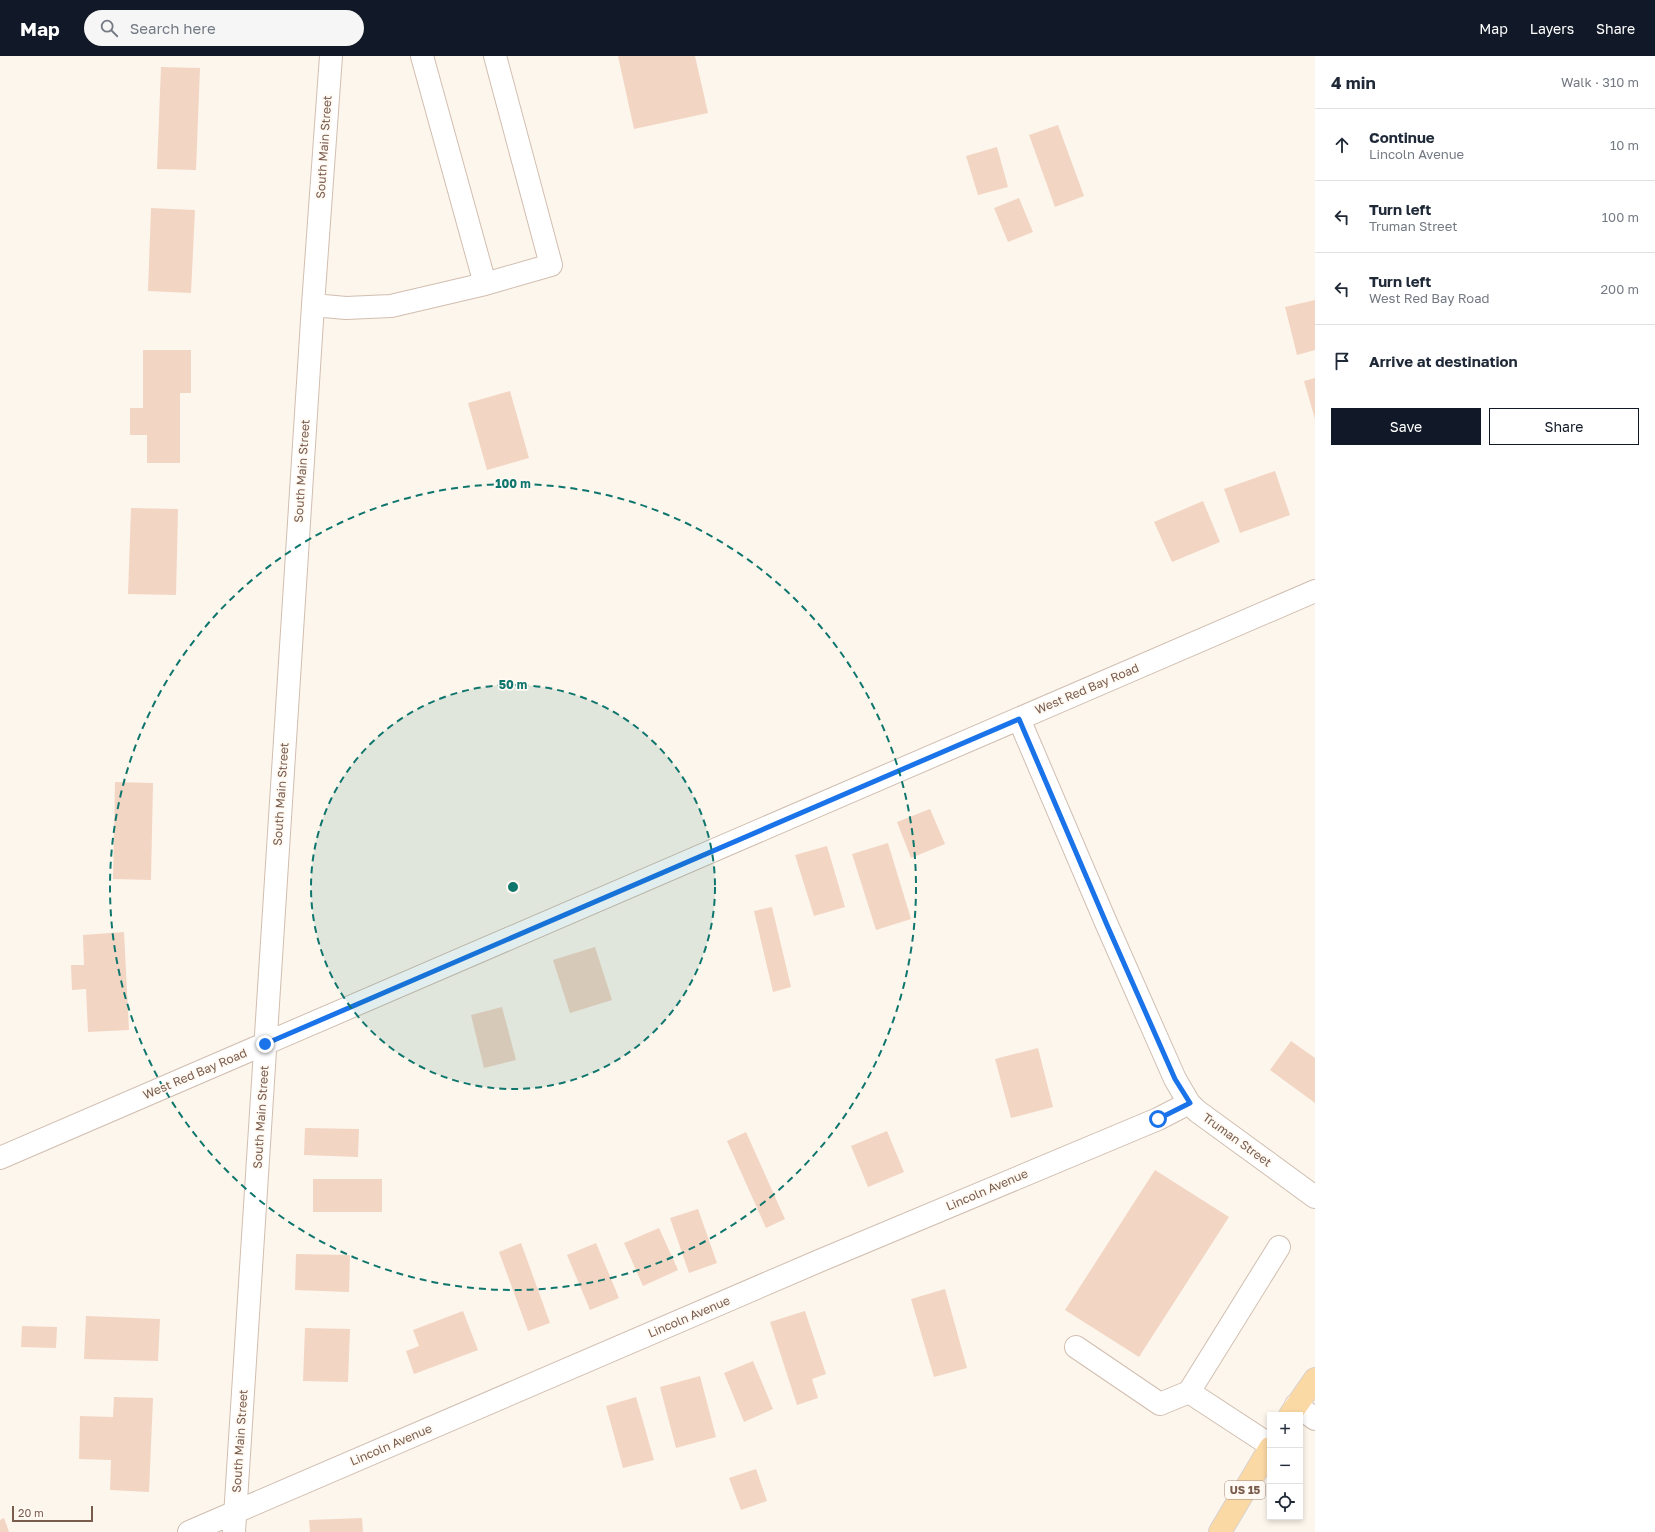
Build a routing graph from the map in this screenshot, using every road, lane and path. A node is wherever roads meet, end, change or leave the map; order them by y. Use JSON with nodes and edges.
{"nodes":[{"id":1,"x":331,"y":56,"type":"edge"},
{"id":2,"x":422,"y":56,"type":"edge"},
{"id":3,"x":495,"y":56,"type":"edge"},
{"id":4,"x":485,"y":284,"type":"junction"},
{"id":5,"x":313,"y":305,"type":"junction"},
{"id":6,"x":1315,"y":591,"type":"edge"},
{"id":7,"x":1019,"y":719,"type":"junction"},
{"id":8,"x":265,"y":1044,"type":"junction"},
{"id":9,"x":1190,"y":1103,"type":"junction"},
{"id":10,"x":0,"y":1158,"type":"edge"},
{"id":11,"x":1315,"y":1197,"type":"edge"},
{"id":12,"x":1279,"y":1247,"type":"dead end"},
{"id":13,"x":1076,"y":1347,"type":"dead end"},
{"id":14,"x":1315,"y":1379,"type":"edge"},
{"id":15,"x":1189,"y":1392,"type":"junction"},
{"id":16,"x":1293,"y":1410,"type":"edge"},
{"id":17,"x":1315,"y":1419,"type":"edge"},
{"id":18,"x":1267,"y":1443,"type":"edge"},
{"id":19,"x":1267,"y":1453,"type":"edge"},
{"id":20,"x":235,"y":1522,"type":"edge"},
{"id":21,"x":189,"y":1532,"type":"edge"},
{"id":22,"x":1220,"y":1532,"type":"edge"}],
"edges":[{"from":1,"to":5,"type":"street","name":"South Main Street"},
{"from":2,"to":4,"type":"street"},
{"from":3,"to":4,"type":"street"},
{"from":4,"to":5,"type":"street"},
{"from":5,"to":8,"type":"street","name":"South Main Street"},
{"from":6,"to":7,"type":"street","name":"West Red Bay Road"},
{"from":7,"to":8,"type":"street","name":"West Red Bay Road"},
{"from":7,"to":9,"type":"street","name":"Truman Street"},
{"from":8,"to":10,"type":"street","name":"West Red Bay Road"},
{"from":8,"to":20,"type":"street","name":"South Main Street"},
{"from":9,"to":11,"type":"street","name":"Truman Street"},
{"from":9,"to":20,"type":"street","name":"Lincoln Avenue"},
{"from":12,"to":15,"type":"street"},
{"from":13,"to":15,"type":"street"},
{"from":14,"to":16,"type":"main road"},
{"from":15,"to":18,"type":"street"},
{"from":16,"to":17,"type":"street"},
{"from":19,"to":22,"type":"main road","number":"US 15"},
{"from":20,"to":21,"type":"street","name":"Lincoln Avenue"}]}
